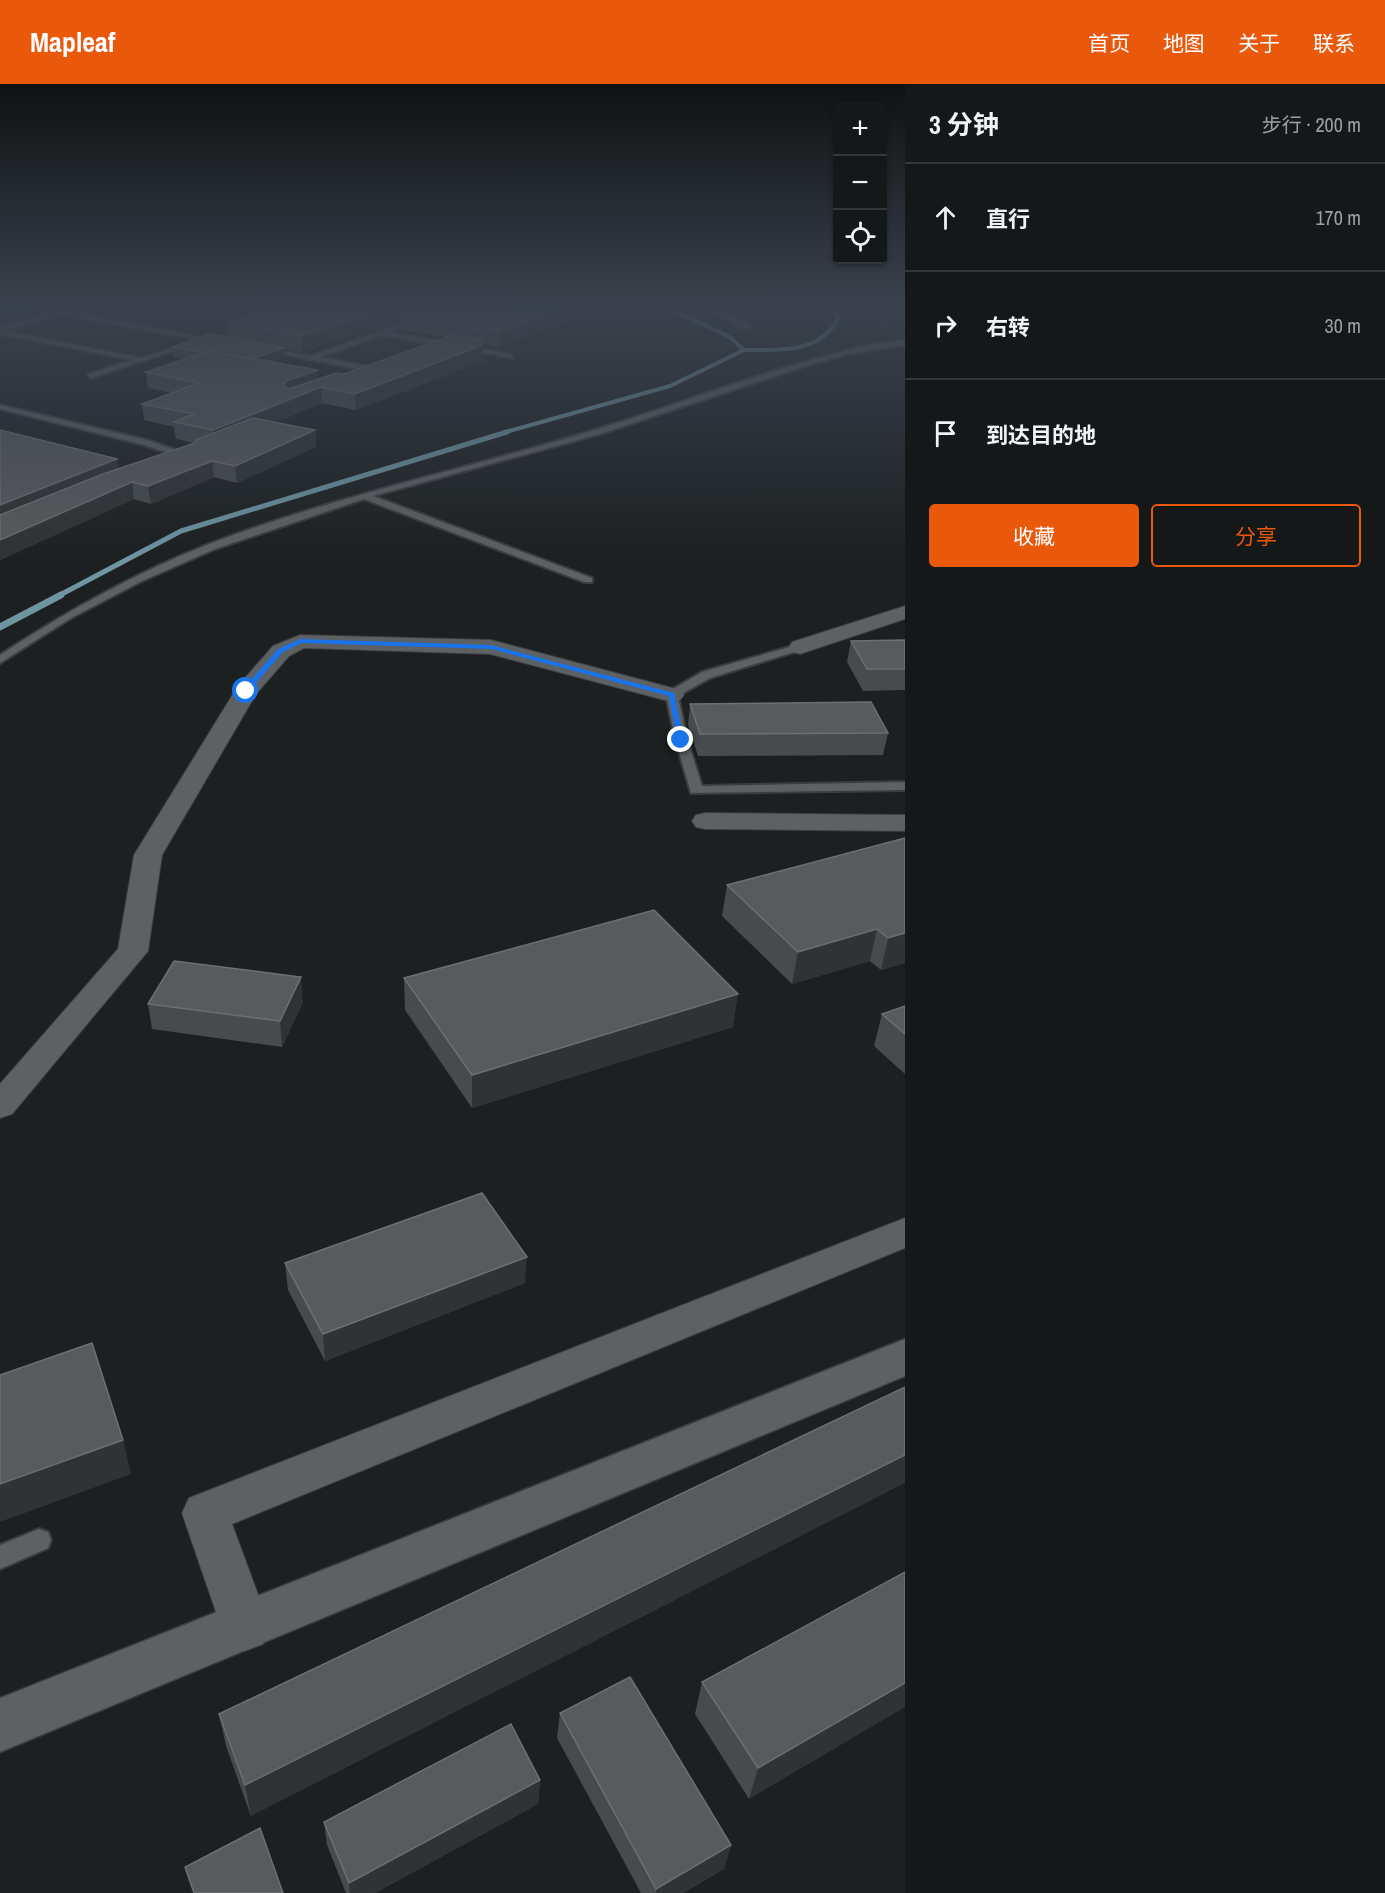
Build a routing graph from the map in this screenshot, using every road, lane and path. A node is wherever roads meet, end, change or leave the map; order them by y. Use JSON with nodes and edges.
{"nodes":[{"id":1,"x":723,"y":391,"type":"edge"},
{"id":2,"x":0,"y":407,"type":"edge"},
{"id":3,"x":175,"y":463,"type":"edge"},
{"id":4,"x":364,"y":496,"type":"junction"},
{"id":5,"x":588,"y":580,"type":"dead end"},
{"id":6,"x":905,"y":612,"type":"edge"},
{"id":7,"x":800,"y":647,"type":"joint"},
{"id":8,"x":0,"y":660,"type":"edge"},
{"id":9,"x":672,"y":695,"type":"junction"},
{"id":10,"x":905,"y":786,"type":"edge"},
{"id":11,"x":705,"y":821,"type":"dead end"},
{"id":12,"x":905,"y":822,"type":"edge"},
{"id":13,"x":0,"y":1106,"type":"edge"},
{"id":14,"x":905,"y":1232,"type":"edge"},
{"id":15,"x":905,"y":1357,"type":"edge"},
{"id":16,"x":39,"y":1540,"type":"dead end"},
{"id":17,"x":0,"y":1557,"type":"edge"},
{"id":18,"x":244,"y":1627,"type":"junction"},
{"id":19,"x":0,"y":1725,"type":"edge"}],
"edges":[{"from":1,"to":4,"type":"lane"},
{"from":2,"to":3,"type":"lane"},
{"from":4,"to":5,"type":"lane"},
{"from":4,"to":8,"type":"lane"},
{"from":6,"to":7,"type":"street"},
{"from":7,"to":9,"type":"lane"},
{"from":9,"to":10,"type":"lane"},
{"from":9,"to":13,"type":"street"},
{"from":11,"to":12,"type":"street"},
{"from":14,"to":18,"type":"street"},
{"from":15,"to":18,"type":"street"},
{"from":16,"to":17,"type":"lane"},
{"from":18,"to":19,"type":"street"}]}
